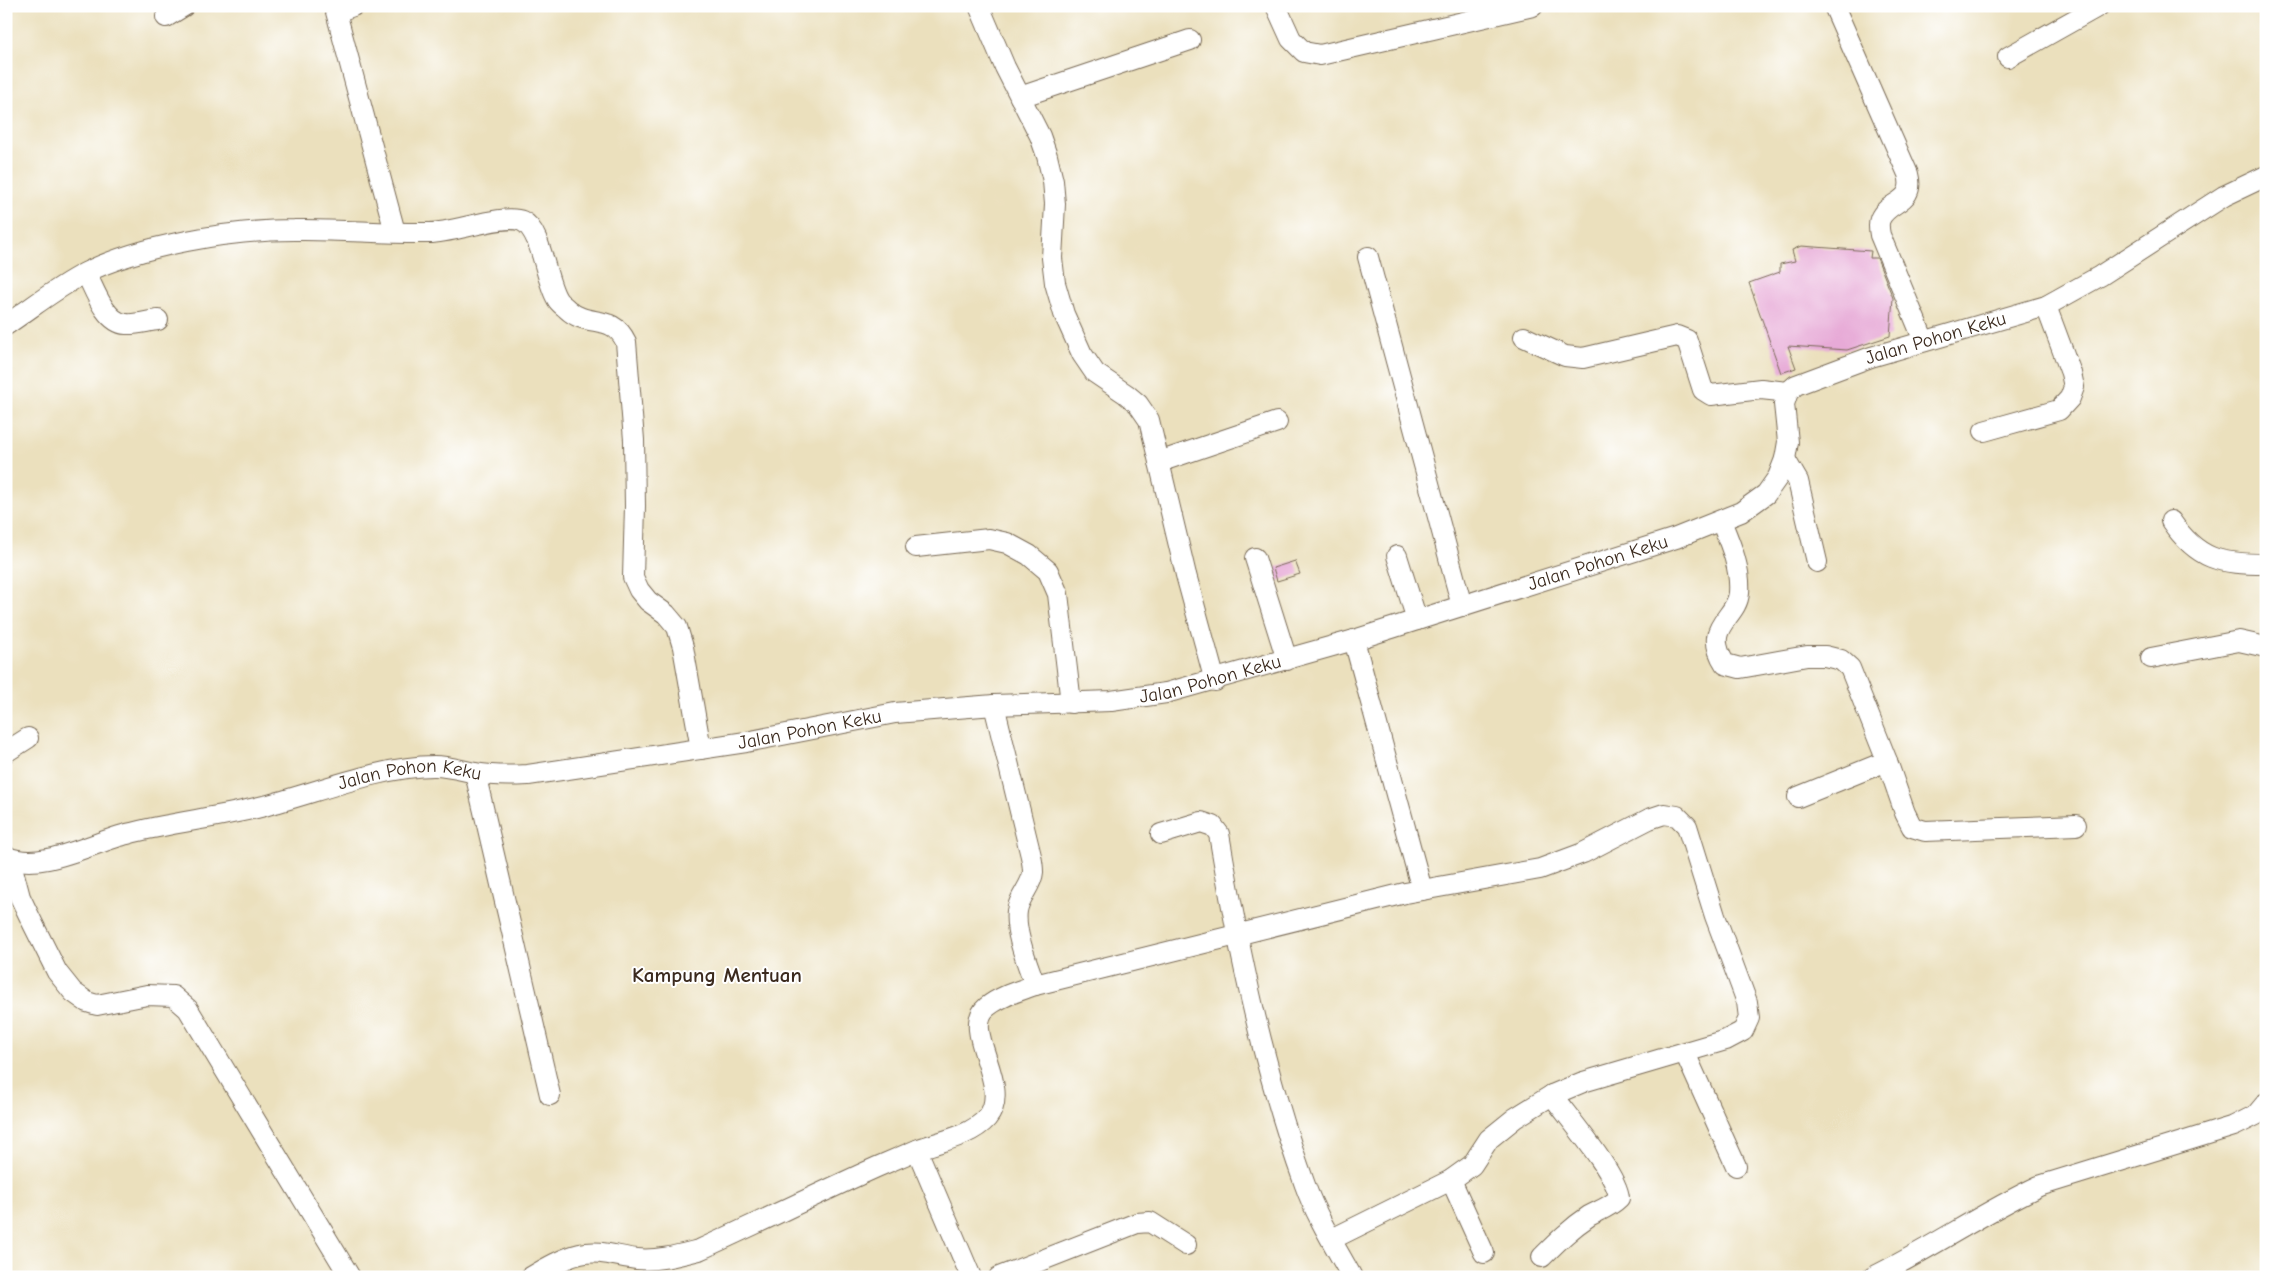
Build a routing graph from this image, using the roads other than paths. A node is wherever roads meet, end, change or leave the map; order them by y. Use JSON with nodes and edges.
{"nodes":[{"id":1,"x":184,"y":6,"type":"edge"},
{"id":2,"x":979,"y":6,"type":"edge"},
{"id":3,"x":1276,"y":6,"type":"edge"},
{"id":4,"x":1533,"y":6,"type":"edge"},
{"id":5,"x":1834,"y":6,"type":"edge"},
{"id":6,"x":2099,"y":6,"type":"edge"},
{"id":7,"x":341,"y":8,"type":"edge"},
{"id":8,"x":166,"y":17,"type":"dead end"},
{"id":9,"x":1190,"y":40,"type":"dead end"},
{"id":10,"x":2008,"y":57,"type":"dead end"},
{"id":11,"x":1020,"y":97,"type":"junction"},
{"id":12,"x":2266,"y":176,"type":"edge"},
{"id":13,"x":395,"y":232,"type":"junction"},
{"id":14,"x":1368,"y":257,"type":"dead end"},
{"id":15,"x":86,"y":273,"type":"junction"},
{"id":16,"x":2046,"y":306,"type":"junction"},
{"id":17,"x":158,"y":320,"type":"dead end"},
{"id":18,"x":6,"y":325,"type":"edge"},
{"id":19,"x":1524,"y":337,"type":"dead end"},
{"id":20,"x":1924,"y":341,"type":"junction"},
{"id":21,"x":1788,"y":392,"type":"junction"},
{"id":22,"x":1277,"y":422,"type":"dead end"},
{"id":23,"x":1984,"y":431,"type":"dead end"},
{"id":24,"x":1785,"y":459,"type":"junction"},
{"id":25,"x":1159,"y":462,"type":"junction"},
{"id":26,"x":1721,"y":521,"type":"junction"},
{"id":27,"x":2170,"y":521,"type":"dead end"},
{"id":28,"x":916,"y":547,"type":"dead end"},
{"id":29,"x":1397,"y":556,"type":"dead end"},
{"id":30,"x":1255,"y":558,"type":"dead end"},
{"id":31,"x":1817,"y":562,"type":"dead end"},
{"id":32,"x":2266,"y":564,"type":"edge"},
{"id":33,"x":1462,"y":606,"type":"junction"},
{"id":34,"x":1418,"y":620,"type":"junction"},
{"id":35,"x":1354,"y":640,"type":"junction"},
{"id":36,"x":2266,"y":647,"type":"edge"},
{"id":37,"x":2151,"y":658,"type":"dead end"},
{"id":38,"x":1287,"y":660,"type":"junction"},
{"id":39,"x":1214,"y":681,"type":"junction"},
{"id":40,"x":1071,"y":703,"type":"junction"},
{"id":41,"x":994,"y":704,"type":"junction"},
{"id":42,"x":28,"y":738,"type":"dead end"},
{"id":43,"x":701,"y":749,"type":"junction"},
{"id":44,"x":6,"y":752,"type":"edge"},
{"id":45,"x":1887,"y":761,"type":"junction"},
{"id":46,"x":475,"y":773,"type":"junction"},
{"id":47,"x":1798,"y":797,"type":"dead end"},
{"id":48,"x":2076,"y":825,"type":"dead end"},
{"id":49,"x":1161,"y":834,"type":"dead end"},
{"id":50,"x":8,"y":858,"type":"edge"},
{"id":51,"x":1422,"y":890,"type":"junction"},
{"id":52,"x":1236,"y":935,"type":"junction"},
{"id":53,"x":1035,"y":985,"type":"junction"},
{"id":54,"x":1686,"y":1052,"type":"junction"},
{"id":55,"x":550,"y":1095,"type":"dead end"},
{"id":56,"x":1552,"y":1095,"type":"junction"},
{"id":57,"x":2266,"y":1103,"type":"edge"},
{"id":58,"x":917,"y":1150,"type":"junction"},
{"id":59,"x":1736,"y":1166,"type":"dead end"},
{"id":60,"x":1451,"y":1180,"type":"junction"},
{"id":61,"x":1332,"y":1238,"type":"junction"},
{"id":62,"x":1186,"y":1245,"type":"dead end"},
{"id":63,"x":1484,"y":1253,"type":"dead end"},
{"id":64,"x":1542,"y":1257,"type":"dead end"},
{"id":65,"x":350,"y":1277,"type":"edge"},
{"id":66,"x":531,"y":1277,"type":"edge"},
{"id":67,"x":971,"y":1277,"type":"edge"},
{"id":68,"x":999,"y":1277,"type":"edge"},
{"id":69,"x":1352,"y":1277,"type":"edge"},
{"id":70,"x":1873,"y":1277,"type":"edge"}],
"edges":[{"from":1,"to":8,"type":"street"},
{"from":2,"to":11,"type":"street"},
{"from":3,"to":4,"type":"street"},
{"from":5,"to":20,"type":"street"},
{"from":6,"to":10,"type":"street"},
{"from":7,"to":13,"type":"street"},
{"from":9,"to":11,"type":"street"},
{"from":11,"to":25,"type":"street"},
{"from":12,"to":16,"type":"street","name":"Jalan Pohon Keku"},
{"from":13,"to":15,"type":"street"},
{"from":13,"to":43,"type":"street"},
{"from":14,"to":33,"type":"street"},
{"from":15,"to":17,"type":"street"},
{"from":15,"to":18,"type":"street"},
{"from":16,"to":20,"type":"street","name":"Jalan Pohon Keku"},
{"from":16,"to":23,"type":"street"},
{"from":19,"to":21,"type":"street"},
{"from":20,"to":21,"type":"street","name":"Jalan Pohon Keku"},
{"from":21,"to":24,"type":"street","name":"Jalan Pohon Keku"},
{"from":22,"to":25,"type":"street"},
{"from":24,"to":26,"type":"street","name":"Jalan Pohon Keku"},
{"from":24,"to":31,"type":"street"},
{"from":25,"to":39,"type":"street"},
{"from":26,"to":33,"type":"street","name":"Jalan Pohon Keku"},
{"from":26,"to":45,"type":"street"},
{"from":27,"to":32,"type":"street"},
{"from":28,"to":40,"type":"street"},
{"from":29,"to":34,"type":"street"},
{"from":30,"to":38,"type":"street"},
{"from":33,"to":34,"type":"street","name":"Jalan Pohon Keku"},
{"from":34,"to":35,"type":"street","name":"Jalan Pohon Keku"},
{"from":35,"to":38,"type":"street","name":"Jalan Pohon Keku"},
{"from":35,"to":51,"type":"street"},
{"from":36,"to":37,"type":"street"},
{"from":38,"to":39,"type":"street","name":"Jalan Pohon Keku"},
{"from":39,"to":40,"type":"street","name":"Jalan Pohon Keku"},
{"from":40,"to":41,"type":"street","name":"Jalan Pohon Keku"},
{"from":41,"to":43,"type":"street","name":"Jalan Pohon Keku"},
{"from":41,"to":53,"type":"street"},
{"from":42,"to":44,"type":"street"},
{"from":43,"to":46,"type":"street","name":"Jalan Pohon Keku"},
{"from":45,"to":47,"type":"street"},
{"from":45,"to":48,"type":"street"},
{"from":46,"to":50,"type":"street","name":"Jalan Pohon Keku"},
{"from":46,"to":55,"type":"street"},
{"from":49,"to":52,"type":"street"},
{"from":50,"to":65,"type":"street"},
{"from":51,"to":52,"type":"street"},
{"from":51,"to":54,"type":"street"},
{"from":52,"to":53,"type":"street"},
{"from":52,"to":61,"type":"street"},
{"from":53,"to":58,"type":"street"},
{"from":54,"to":56,"type":"street"},
{"from":54,"to":59,"type":"street"},
{"from":56,"to":60,"type":"street"},
{"from":56,"to":64,"type":"street"},
{"from":57,"to":70,"type":"street"},
{"from":58,"to":66,"type":"street"},
{"from":58,"to":67,"type":"street"},
{"from":60,"to":61,"type":"street"},
{"from":60,"to":63,"type":"street"},
{"from":61,"to":69,"type":"street"},
{"from":62,"to":68,"type":"street"}]}
